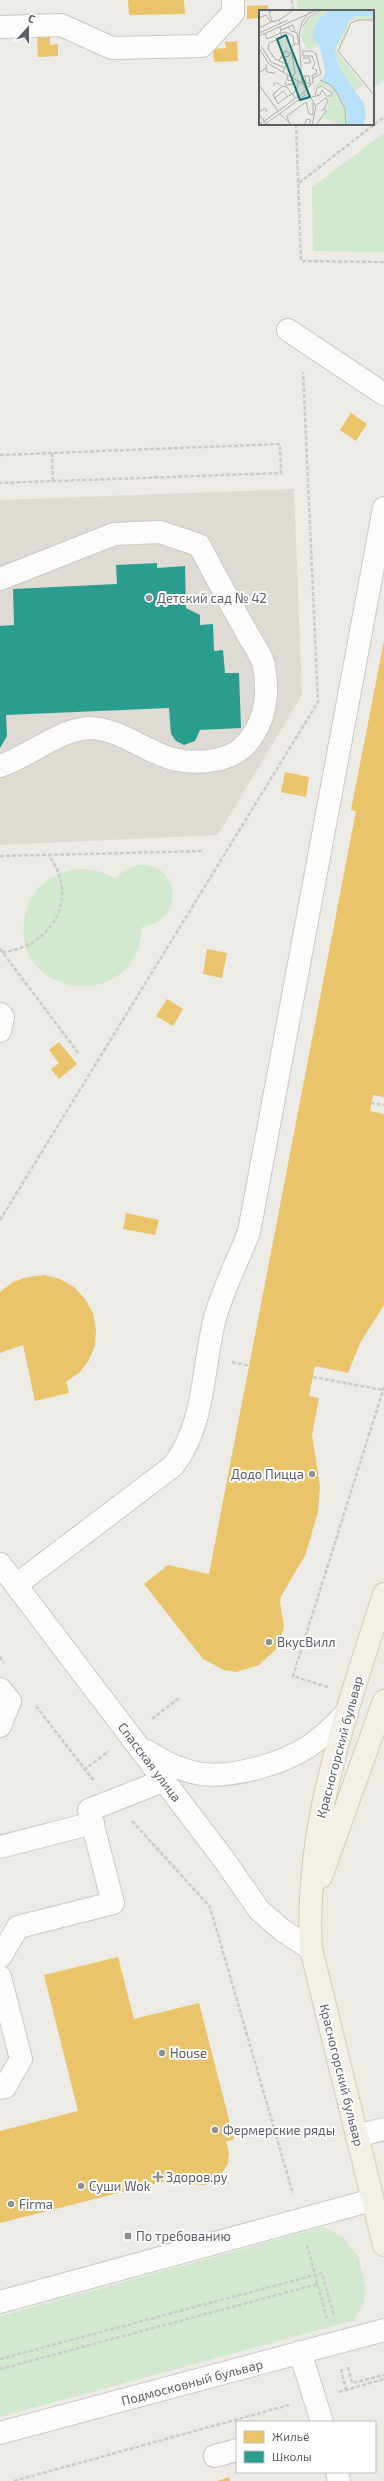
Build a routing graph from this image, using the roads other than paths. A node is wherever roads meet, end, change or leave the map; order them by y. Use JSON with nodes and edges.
{"nodes":[{"id":1,"x":233,"y":0,"type":"edge"},
{"id":2,"x":0,"y":27,"type":"edge"},
{"id":3,"x":295,"y":335,"type":"road end"},
{"id":4,"x":384,"y":394,"type":"edge"},
{"id":5,"x":384,"y":508,"type":"edge"},
{"id":6,"x":0,"y":579,"type":"edge"},
{"id":7,"x":0,"y":766,"type":"edge"},
{"id":8,"x":0,"y":1014,"type":"edge"},
{"id":9,"x":0,"y":1031,"type":"edge"},
{"id":10,"x":0,"y":1564,"type":"edge"},
{"id":11,"x":16,"y":1585,"type":"junction"},
{"id":12,"x":384,"y":1594,"type":"edge"},
{"id":13,"x":0,"y":1689,"type":"edge"},
{"id":14,"x":384,"y":1701,"type":"edge"},
{"id":15,"x":347,"y":1712,"type":"junction"},
{"id":16,"x":0,"y":1726,"type":"edge"},
{"id":17,"x":138,"y":1745,"type":"junction"},
{"id":18,"x":165,"y":1780,"type":"junction"},
{"id":19,"x":93,"y":1823,"type":"junction"},
{"id":20,"x":0,"y":1847,"type":"edge"},
{"id":21,"x":310,"y":1904,"type":"junction"},
{"id":22,"x":311,"y":1949,"type":"junction"},
{"id":23,"x":0,"y":1957,"type":"edge"},
{"id":24,"x":0,"y":1978,"type":"edge"},
{"id":25,"x":0,"y":2088,"type":"edge"},
{"id":26,"x":384,"y":2129,"type":"edge"},
{"id":27,"x":357,"y":2136,"type":"junction"},
{"id":28,"x":372,"y":2200,"type":"junction"},
{"id":29,"x":384,"y":2245,"type":"edge"},
{"id":30,"x":0,"y":2302,"type":"edge"},
{"id":31,"x":384,"y":2330,"type":"edge"},
{"id":32,"x":300,"y":2352,"type":"junction"},
{"id":33,"x":322,"y":2421,"type":"edge"},
{"id":34,"x":0,"y":2433,"type":"edge"},
{"id":35,"x":236,"y":2450,"type":"edge"},
{"id":36,"x":215,"y":2456,"type":"dead end"}],
"edges":[{"from":1,"to":2,"type":"street"},
{"from":3,"to":4,"type":"street"},
{"from":5,"to":11,"type":"street"},
{"from":6,"to":7,"type":"street"},
{"from":8,"to":9,"type":"street"},
{"from":10,"to":11,"type":"street","name":"Спасская улица"},
{"from":11,"to":17,"type":"street","name":"Спасская улица"},
{"from":12,"to":15,"type":"main road","name":"Красногорский бульвар"},
{"from":13,"to":16,"type":"street"},
{"from":14,"to":21,"type":"main road","name":"Красногорский бульвар"},
{"from":15,"to":17,"type":"street"},
{"from":15,"to":21,"type":"main road","name":"Красногорский бульвар"},
{"from":17,"to":18,"type":"street","name":"Спасская улица"},
{"from":18,"to":19,"type":"street"},
{"from":18,"to":22,"type":"street","name":"Спасская улица"},
{"from":19,"to":20,"type":"street"},
{"from":19,"to":23,"type":"street"},
{"from":21,"to":22,"type":"main road","name":"Красногорский бульвар"},
{"from":22,"to":27,"type":"main road","name":"Красногорский бульвар"},
{"from":24,"to":25,"type":"street"},
{"from":26,"to":27,"type":"street"},
{"from":27,"to":28,"type":"main road","name":"Красногорский бульвар"},
{"from":28,"to":29,"type":"main road","name":"Красногорский бульвар"},
{"from":28,"to":30,"type":"street"},
{"from":31,"to":32,"type":"street","name":"Подмосковный бульвар"},
{"from":32,"to":33,"type":"street"},
{"from":32,"to":34,"type":"street","name":"Подмосковный бульвар"},
{"from":35,"to":36,"type":"street"}]}
